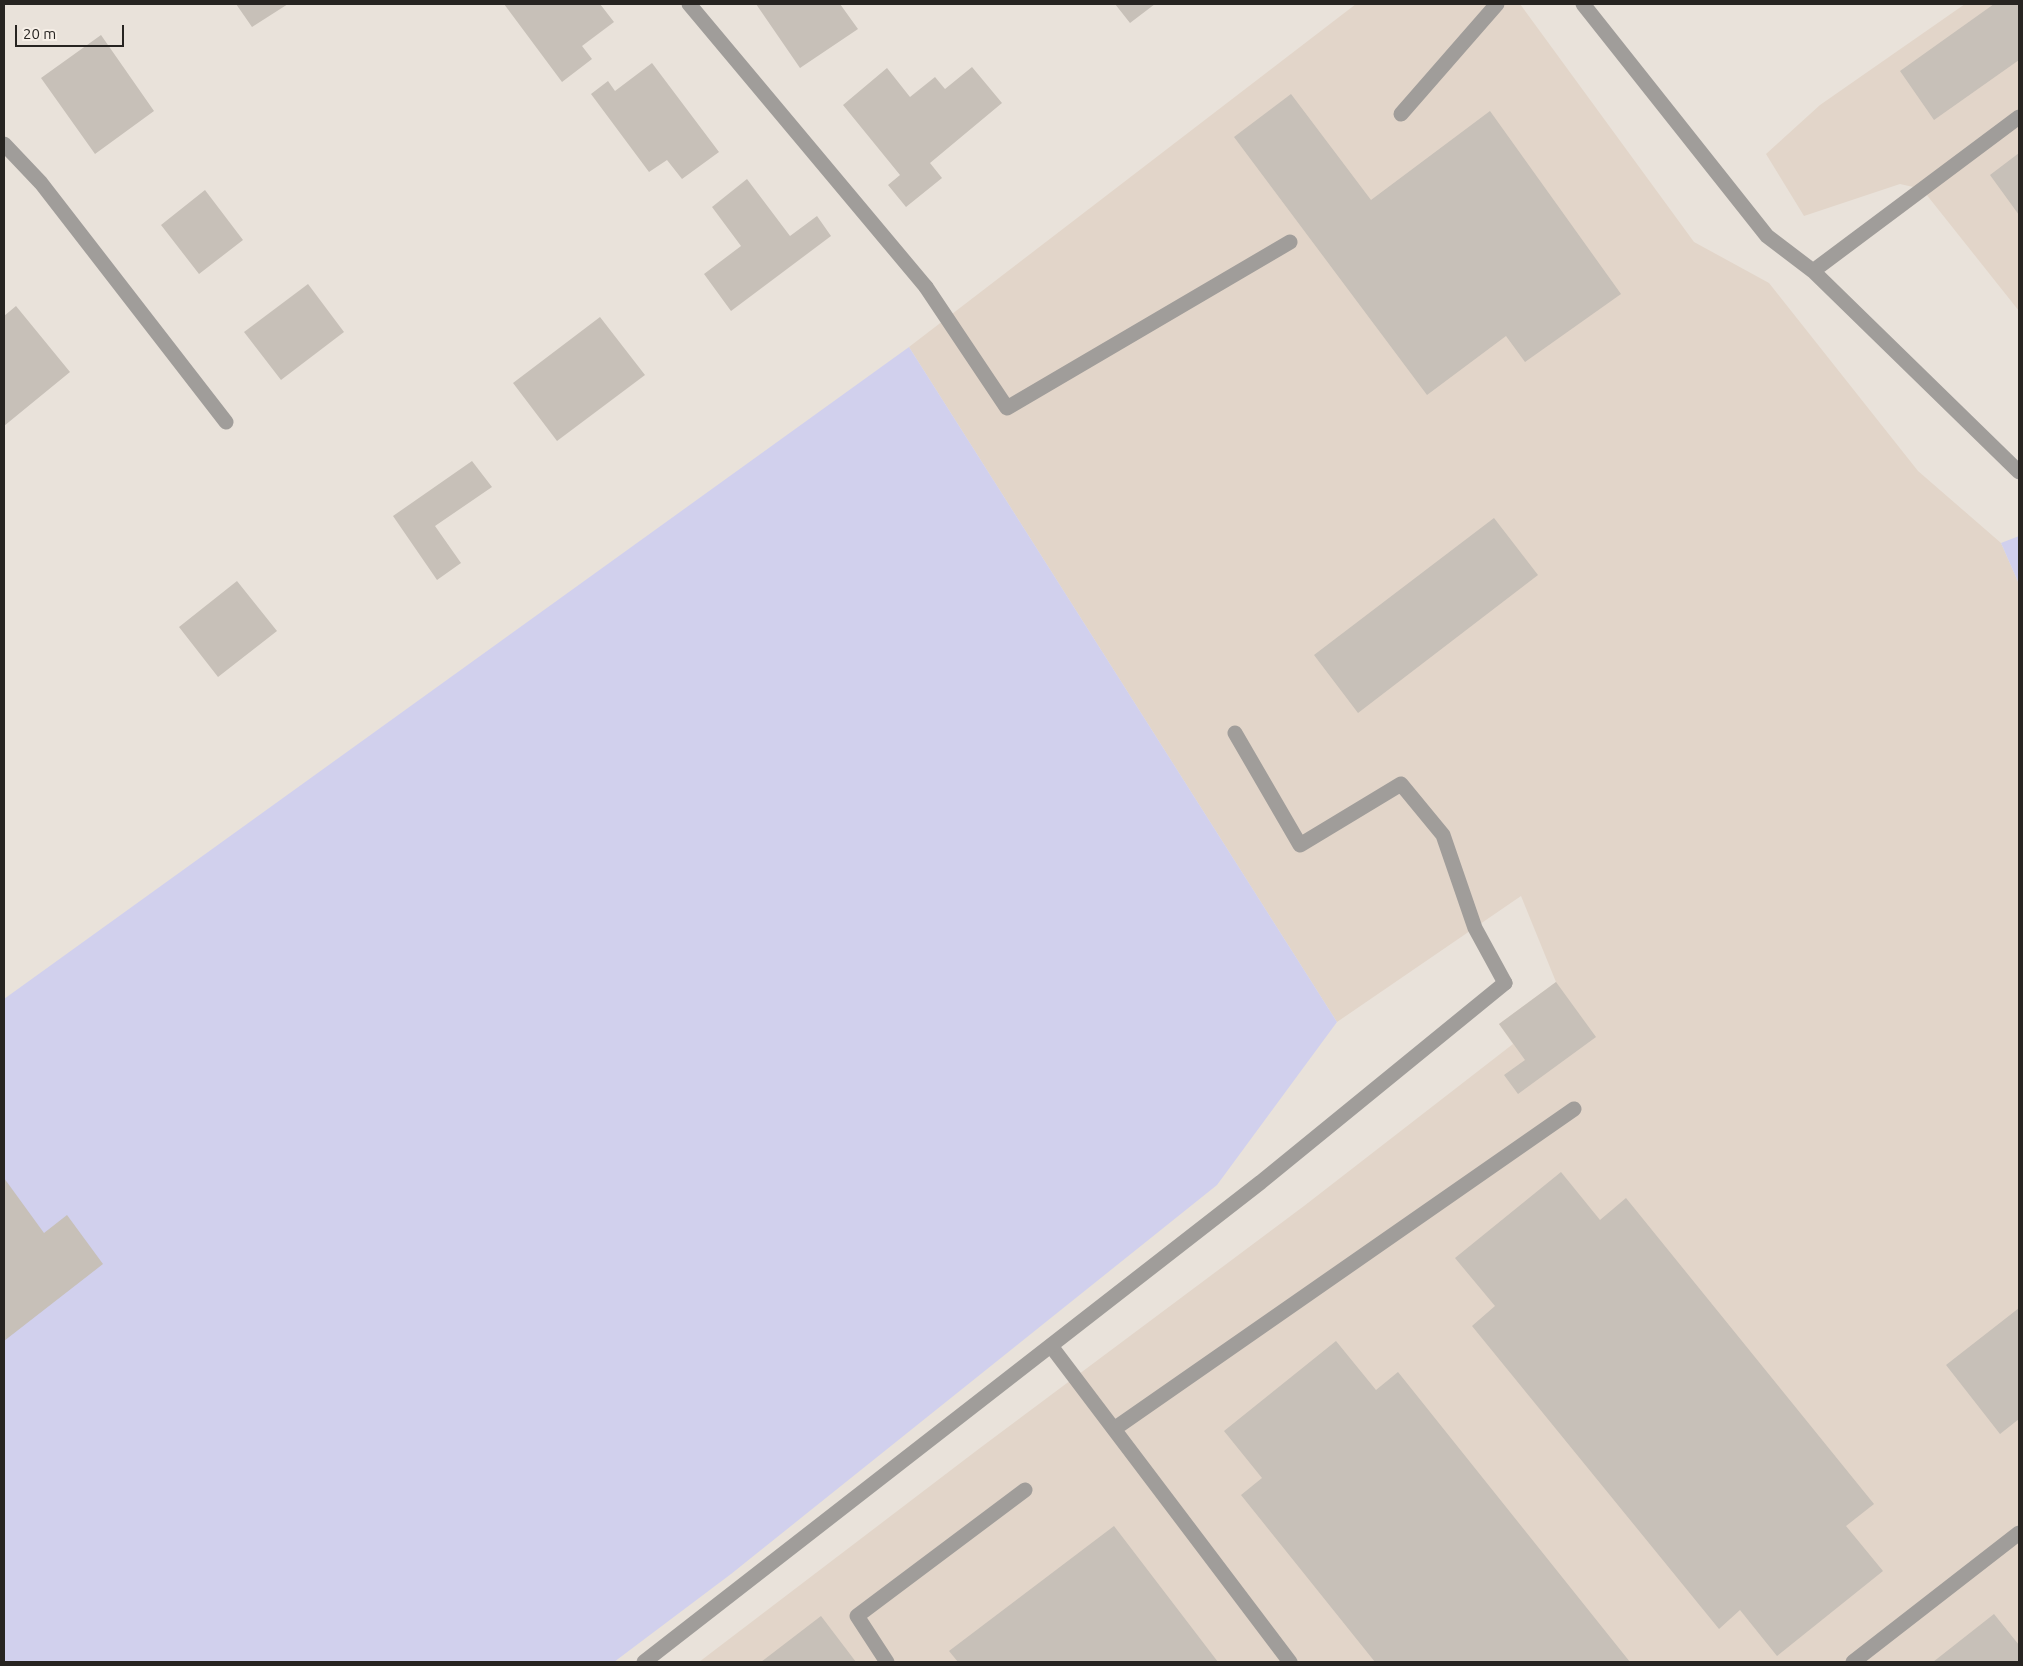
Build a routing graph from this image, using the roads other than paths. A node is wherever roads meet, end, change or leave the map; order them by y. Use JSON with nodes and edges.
{"nodes":[{"id":1,"x":689,"y":4,"type":"edge"},
{"id":2,"x":1497,"y":4,"type":"edge"},
{"id":3,"x":1583,"y":4,"type":"edge"},
{"id":4,"x":1402,"y":114,"type":"dead end"},
{"id":5,"x":2019,"y":117,"type":"edge"},
{"id":6,"x":4,"y":144,"type":"edge"},
{"id":7,"x":1290,"y":242,"type":"dead end"},
{"id":8,"x":1813,"y":271,"type":"junction"},
{"id":9,"x":226,"y":422,"type":"dead end"},
{"id":10,"x":2019,"y":472,"type":"edge"},
{"id":11,"x":1235,"y":733,"type":"dead end"},
{"id":12,"x":1574,"y":1109,"type":"dead end"},
{"id":13,"x":1051,"y":1346,"type":"junction"},
{"id":14,"x":1114,"y":1430,"type":"junction"},
{"id":15,"x":1025,"y":1490,"type":"dead end"},
{"id":16,"x":2019,"y":1533,"type":"edge"},
{"id":17,"x":644,"y":1662,"type":"edge"},
{"id":18,"x":887,"y":1662,"type":"edge"},
{"id":19,"x":1290,"y":1662,"type":"edge"},
{"id":20,"x":1853,"y":1662,"type":"edge"}],
"edges":[{"from":1,"to":7,"type":"street"},
{"from":2,"to":4,"type":"street"},
{"from":3,"to":8,"type":"street"},
{"from":5,"to":8,"type":"street"},
{"from":6,"to":9,"type":"street"},
{"from":8,"to":10,"type":"street"},
{"from":11,"to":13,"type":"street"},
{"from":12,"to":14,"type":"street"},
{"from":13,"to":14,"type":"street"},
{"from":13,"to":17,"type":"street"},
{"from":14,"to":19,"type":"street"},
{"from":15,"to":18,"type":"street"},
{"from":16,"to":20,"type":"street"}]}
